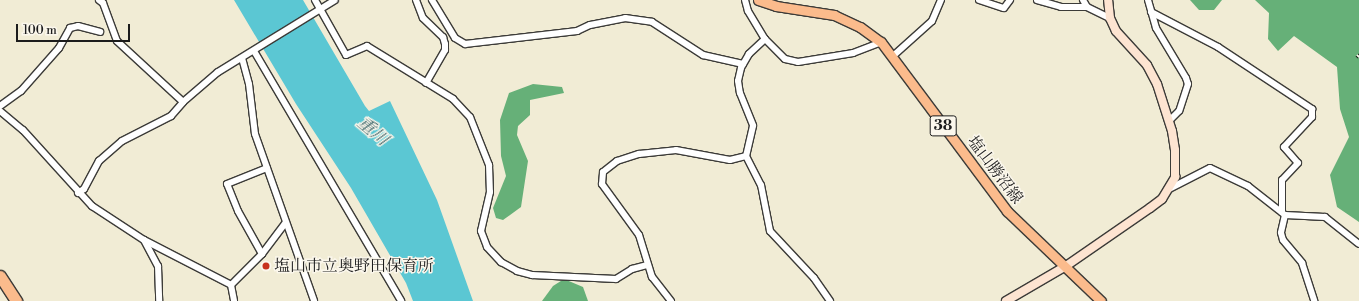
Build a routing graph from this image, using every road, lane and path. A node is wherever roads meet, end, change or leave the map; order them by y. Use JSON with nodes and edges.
{"nodes":[{"id":1,"x":99,"y":0,"type":"edge"},
{"id":2,"x":315,"y":0,"type":"edge"},
{"id":3,"x":335,"y":0,"type":"edge"},
{"id":4,"x":416,"y":0,"type":"edge"},
{"id":5,"x":432,"y":0,"type":"edge"},
{"id":6,"x":746,"y":0,"type":"edge"},
{"id":7,"x":758,"y":0,"type":"edge"},
{"id":8,"x":941,"y":0,"type":"edge"},
{"id":9,"x":980,"y":0,"type":"edge"},
{"id":10,"x":1010,"y":0,"type":"edge"},
{"id":11,"x":1037,"y":0,"type":"edge"},
{"id":12,"x":1083,"y":0,"type":"edge"},
{"id":13,"x":1108,"y":0,"type":"edge"},
{"id":14,"x":1148,"y":0,"type":"edge"},
{"id":15,"x":1087,"y":7,"type":"junction"},
{"id":16,"x":321,"y":11,"type":"junction"},
{"id":17,"x":1151,"y":12,"type":"junction"},
{"id":18,"x":1110,"y":18,"type":"junction"},
{"id":19,"x":100,"y":32,"type":"dead end"},
{"id":20,"x":764,"y":39,"type":"junction"},
{"id":21,"x":881,"y":42,"type":"junction"},
{"id":22,"x":254,"y":51,"type":"junction"},
{"id":23,"x":893,"y":56,"type":"junction"},
{"id":24,"x":242,"y":58,"type":"junction"},
{"id":25,"x":743,"y":64,"type":"junction"},
{"id":26,"x":426,"y":83,"type":"junction"},
{"id":27,"x":183,"y":102,"type":"junction"},
{"id":28,"x":0,"y":106,"type":"edge"},
{"id":29,"x":0,"y":111,"type":"edge"},
{"id":30,"x":1169,"y":122,"type":"junction"},
{"id":31,"x":746,"y":156,"type":"junction"},
{"id":32,"x":267,"y":168,"type":"junction"},
{"id":33,"x":1169,"y":189,"type":"junction"},
{"id":34,"x":78,"y":193,"type":"junction"},
{"id":35,"x":1284,"y":213,"type":"junction"},
{"id":36,"x":285,"y":223,"type":"junction"},
{"id":37,"x":144,"y":240,"type":"junction"},
{"id":38,"x":1359,"y":244,"type":"edge"},
{"id":39,"x":262,"y":254,"type":"junction"},
{"id":40,"x":647,"y":265,"type":"junction"},
{"id":41,"x":1066,"y":266,"type":"junction"},
{"id":42,"x":0,"y":276,"type":"edge"},
{"id":43,"x":231,"y":285,"type":"junction"},
{"id":44,"x":16,"y":301,"type":"edge"},
{"id":45,"x":159,"y":301,"type":"edge"},
{"id":46,"x":234,"y":301,"type":"edge"},
{"id":47,"x":314,"y":301,"type":"edge"},
{"id":48,"x":401,"y":301,"type":"edge"},
{"id":49,"x":671,"y":301,"type":"edge"},
{"id":50,"x":830,"y":301,"type":"edge"},
{"id":51,"x":1006,"y":301,"type":"edge"},
{"id":52,"x":1101,"y":301,"type":"edge"},
{"id":53,"x":1314,"y":301,"type":"edge"}],
"edges":[{"from":1,"to":27,"type":"street"},
{"from":2,"to":16,"type":"street"},
{"from":3,"to":16,"type":"street"},
{"from":4,"to":26,"type":"street"},
{"from":5,"to":25,"type":"street"},
{"from":6,"to":20,"type":"street"},
{"from":7,"to":21,"type":"main road","name":"塩山勝沼線","number":"38"},
{"from":8,"to":23,"type":"street"},
{"from":9,"to":10,"type":"street"},
{"from":11,"to":15,"type":"street"},
{"from":12,"to":15,"type":"street"},
{"from":13,"to":18,"type":"street"},
{"from":14,"to":17,"type":"street"},
{"from":15,"to":18,"type":"street"},
{"from":16,"to":22,"type":"street"},
{"from":16,"to":26,"type":"street"},
{"from":17,"to":30,"type":"street"},
{"from":17,"to":35,"type":"street"},
{"from":18,"to":30,"type":"street"},
{"from":19,"to":28,"type":"street"},
{"from":20,"to":21,"type":"street"},
{"from":20,"to":25,"type":"street"},
{"from":21,"to":23,"type":"main road","name":"塩山勝沼線","number":"38"},
{"from":22,"to":24,"type":"street"},
{"from":22,"to":48,"type":"street"},
{"from":23,"to":41,"type":"main road","name":"塩山勝沼線","number":"38"},
{"from":24,"to":27,"type":"street"},
{"from":24,"to":32,"type":"street"},
{"from":25,"to":31,"type":"street"},
{"from":26,"to":40,"type":"street"},
{"from":27,"to":34,"type":"street"},
{"from":29,"to":34,"type":"street"},
{"from":30,"to":33,"type":"street"},
{"from":31,"to":40,"type":"street"},
{"from":31,"to":50,"type":"street"},
{"from":32,"to":36,"type":"street"},
{"from":32,"to":39,"type":"street"},
{"from":33,"to":35,"type":"street"},
{"from":33,"to":41,"type":"street"},
{"from":34,"to":37,"type":"street"},
{"from":35,"to":38,"type":"street"},
{"from":35,"to":53,"type":"street"},
{"from":36,"to":39,"type":"street"},
{"from":36,"to":47,"type":"street"},
{"from":37,"to":43,"type":"street"},
{"from":37,"to":45,"type":"street"},
{"from":39,"to":43,"type":"street"},
{"from":40,"to":49,"type":"street"},
{"from":41,"to":51,"type":"street"},
{"from":41,"to":52,"type":"main road","name":"塩山勝沼線","number":"38"},
{"from":42,"to":44,"type":"highway"},
{"from":43,"to":46,"type":"street"}]}
